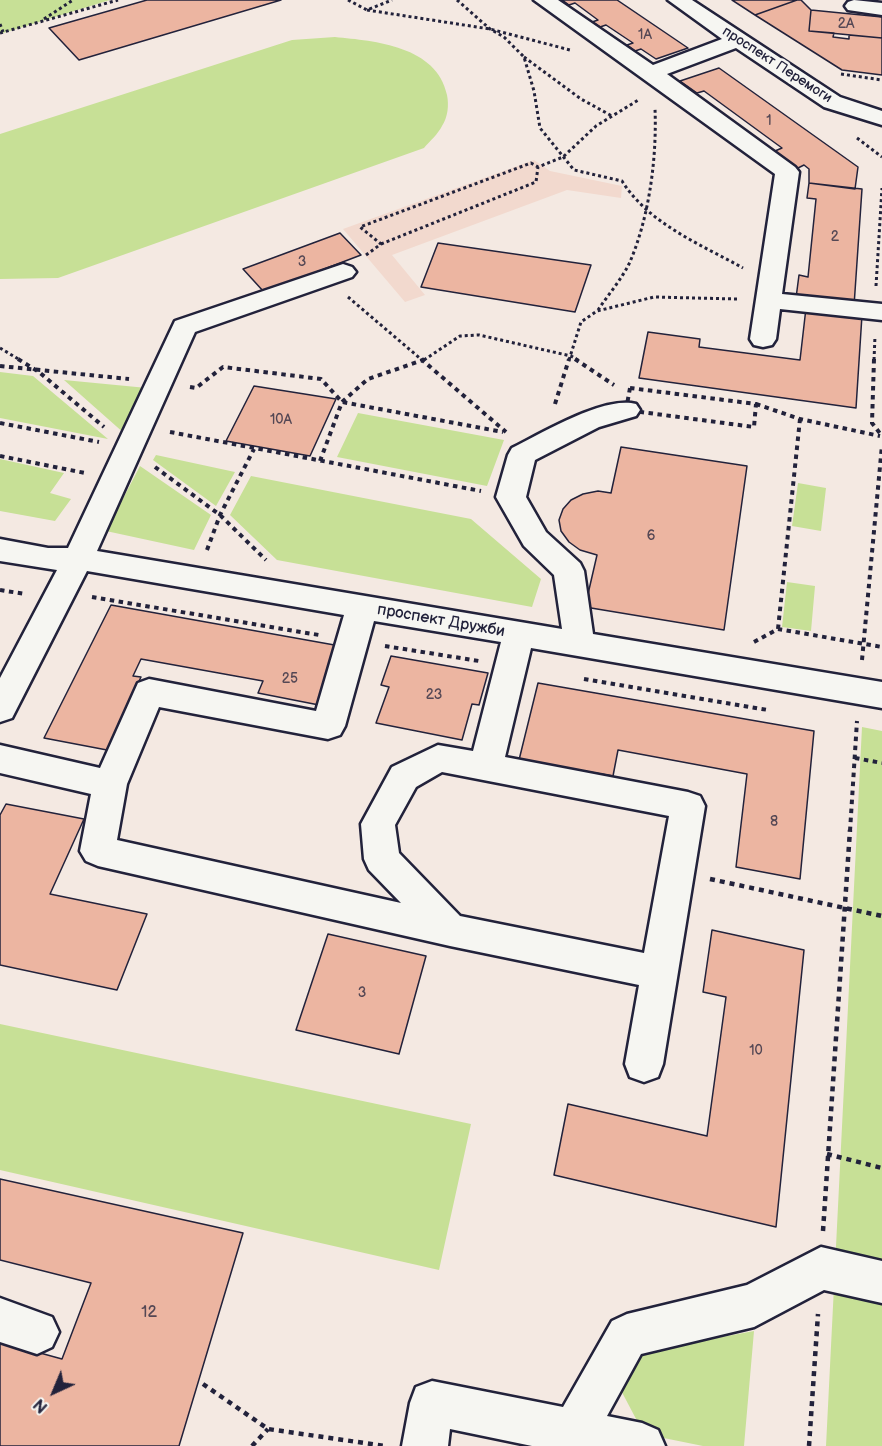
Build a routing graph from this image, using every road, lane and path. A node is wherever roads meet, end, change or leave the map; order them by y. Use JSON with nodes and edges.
{"nodes":[{"id":1,"x":73,"y":0,"type":"edge"},
{"id":2,"x":118,"y":0,"type":"edge"},
{"id":3,"x":348,"y":0,"type":"edge"},
{"id":4,"x":392,"y":0,"type":"edge"},
{"id":5,"x":457,"y":0,"type":"edge"},
{"id":6,"x":544,"y":0,"type":"edge"},
{"id":7,"x":678,"y":0,"type":"edge"},
{"id":8,"x":855,"y":6,"type":"dead end"},
{"id":9,"x":882,"y":9,"type":"edge"},
{"id":10,"x":367,"y":10,"type":"junction"},
{"id":11,"x":41,"y":21,"type":"junction"},
{"id":12,"x":0,"y":24,"type":"edge"},
{"id":13,"x":490,"y":29,"type":"junction"},
{"id":14,"x":1,"y":32,"type":"edge"},
{"id":15,"x":738,"y":40,"type":"junction"},
{"id":16,"x":571,"y":51,"type":"dead end"},
{"id":17,"x":524,"y":57,"type":"junction"},
{"id":18,"x":841,"y":74,"type":"dead end"},
{"id":19,"x":882,"y":80,"type":"edge"},
{"id":20,"x":653,"y":82,"type":"junction"},
{"id":21,"x":612,"y":116,"type":"junction"},
{"id":22,"x":882,"y":118,"type":"edge"},
{"id":23,"x":562,"y":156,"type":"junction"},
{"id":24,"x":538,"y":167,"type":"junction"},
{"id":25,"x":644,"y":207,"type":"junction"},
{"id":26,"x":381,"y":244,"type":"junction"},
{"id":27,"x":335,"y":276,"type":"junction"},
{"id":28,"x":769,"y":300,"type":"junction"},
{"id":29,"x":597,"y":311,"type":"junction"},
{"id":30,"x":882,"y":312,"type":"edge"},
{"id":31,"x":763,"y":339,"type":"dead end"},
{"id":32,"x":0,"y":348,"type":"edge"},
{"id":33,"x":572,"y":356,"type":"junction"},
{"id":34,"x":422,"y":362,"type":"junction"},
{"id":35,"x":0,"y":366,"type":"edge"},
{"id":36,"x":39,"y":372,"type":"junction"},
{"id":37,"x":160,"y":382,"type":"junction"},
{"id":38,"x":623,"y":395,"type":"junction"},
{"id":39,"x":342,"y":402,"type":"junction"},
{"id":40,"x":756,"y":404,"type":"junction"},
{"id":41,"x":800,"y":419,"type":"junction"},
{"id":42,"x":0,"y":423,"type":"edge"},
{"id":43,"x":134,"y":437,"type":"junction"},
{"id":44,"x":882,"y":437,"type":"edge"},
{"id":45,"x":523,"y":444,"type":"junction"},
{"id":46,"x":882,"y":445,"type":"edge"},
{"id":47,"x":254,"y":449,"type":"junction"},
{"id":48,"x":0,"y":456,"type":"edge"},
{"id":49,"x":320,"y":461,"type":"junction"},
{"id":50,"x":115,"y":479,"type":"junction"},
{"id":51,"x":511,"y":497,"type":"junction"},
{"id":52,"x":220,"y":515,"type":"junction"},
{"id":53,"x":0,"y":550,"type":"edge"},
{"id":54,"x":206,"y":552,"type":"dead end"},
{"id":55,"x":78,"y":559,"type":"junction"},
{"id":56,"x":272,"y":567,"type":"dead end"},
{"id":57,"x":0,"y":590,"type":"edge"},
{"id":58,"x":59,"y":597,"type":"junction"},
{"id":59,"x":362,"y":607,"type":"junction"},
{"id":60,"x":778,"y":629,"type":"dead end"},
{"id":61,"x":519,"y":634,"type":"junction"},
{"id":62,"x":352,"y":640,"type":"junction"},
{"id":63,"x":576,"y":644,"type":"junction"},
{"id":64,"x":511,"y":666,"type":"junction"},
{"id":65,"x":580,"y":678,"type":"dead end"},
{"id":66,"x":871,"y":693,"type":"edge"},
{"id":67,"x":0,"y":709,"type":"edge"},
{"id":68,"x":776,"y":711,"type":"dead end"},
{"id":69,"x":845,"y":722,"type":"dead end"},
{"id":70,"x":857,"y":724,"type":"junction"},
{"id":71,"x":865,"y":724,"type":"dead end"},
{"id":72,"x":855,"y":758,"type":"junction"},
{"id":73,"x":0,"y":759,"type":"edge"},
{"id":74,"x":882,"y":763,"type":"edge"},
{"id":75,"x":486,"y":766,"type":"junction"},
{"id":76,"x":110,"y":784,"type":"junction"},
{"id":77,"x":678,"y":872,"type":"junction"},
{"id":78,"x":844,"y":909,"type":"junction"},
{"id":79,"x":882,"y":916,"type":"edge"},
{"id":80,"x":450,"y":930,"type":"junction"},
{"id":81,"x":660,"y":973,"type":"junction"},
{"id":82,"x":644,"y":1064,"type":"dead end"},
{"id":83,"x":827,"y":1154,"type":"junction"},
{"id":84,"x":882,"y":1168,"type":"edge"},
{"id":85,"x":821,"y":1268,"type":"junction"},
{"id":86,"x":882,"y":1282,"type":"edge"},
{"id":87,"x":203,"y":1384,"type":"dead end"},
{"id":88,"x":268,"y":1429,"type":"junction"},
{"id":89,"x":573,"y":1439,"type":"edge"},
{"id":90,"x":252,"y":1446,"type":"edge"},
{"id":91,"x":386,"y":1446,"type":"edge"},
{"id":92,"x":425,"y":1446,"type":"edge"},
{"id":93,"x":642,"y":1446,"type":"edge"},
{"id":94,"x":809,"y":1446,"type":"edge"}],
"edges":[{"from":1,"to":11,"type":"path"},
{"from":2,"to":11,"type":"path"},
{"from":3,"to":10,"type":"path"},
{"from":4,"to":10,"type":"path"},
{"from":5,"to":13,"type":"path"},
{"from":6,"to":20,"type":"street"},
{"from":7,"to":15,"type":"street","name":"проспект Перемоги"},
{"from":8,"to":9,"type":"street"},
{"from":10,"to":13,"type":"path"},
{"from":11,"to":14,"type":"path"},
{"from":12,"to":14,"type":"path"},
{"from":13,"to":16,"type":"path"},
{"from":13,"to":17,"type":"path"},
{"from":15,"to":20,"type":"street"},
{"from":15,"to":22,"type":"street","name":"проспект Перемоги"},
{"from":17,"to":21,"type":"path"},
{"from":17,"to":23,"type":"path"},
{"from":18,"to":19,"type":"path"},
{"from":20,"to":21,"type":"path"},
{"from":20,"to":25,"type":"path"},
{"from":20,"to":28,"type":"street"},
{"from":21,"to":23,"type":"path"},
{"from":23,"to":24,"type":"path"},
{"from":23,"to":25,"type":"path"},
{"from":24,"to":26,"type":"path"},
{"from":24,"to":26,"type":"path"},
{"from":25,"to":28,"type":"path"},
{"from":25,"to":29,"type":"path"},
{"from":26,"to":27,"type":"path"},
{"from":27,"to":34,"type":"path"},
{"from":27,"to":37,"type":"street"},
{"from":28,"to":29,"type":"path"},
{"from":28,"to":30,"type":"street"},
{"from":28,"to":31,"type":"street"},
{"from":29,"to":33,"type":"path"},
{"from":32,"to":36,"type":"path"},
{"from":33,"to":34,"type":"path"},
{"from":33,"to":38,"type":"path"},
{"from":33,"to":45,"type":"path"},
{"from":34,"to":39,"type":"path"},
{"from":34,"to":45,"type":"path"},
{"from":35,"to":36,"type":"path"},
{"from":36,"to":37,"type":"path"},
{"from":36,"to":43,"type":"path"},
{"from":37,"to":39,"type":"path"},
{"from":37,"to":43,"type":"street"},
{"from":38,"to":40,"type":"path"},
{"from":38,"to":40,"type":"path"},
{"from":38,"to":45,"type":"street"},
{"from":39,"to":45,"type":"path"},
{"from":39,"to":49,"type":"path"},
{"from":40,"to":41,"type":"path"},
{"from":41,"to":44,"type":"path"},
{"from":41,"to":60,"type":"path"},
{"from":42,"to":43,"type":"path"},
{"from":43,"to":47,"type":"path"},
{"from":43,"to":50,"type":"street"},
{"from":43,"to":52,"type":"path"},
{"from":45,"to":51,"type":"street"},
{"from":46,"to":66,"type":"path"},
{"from":47,"to":49,"type":"path"},
{"from":47,"to":52,"type":"path"},
{"from":48,"to":50,"type":"path"},
{"from":49,"to":51,"type":"path"},
{"from":50,"to":55,"type":"street"},
{"from":51,"to":63,"type":"street"},
{"from":52,"to":54,"type":"path"},
{"from":52,"to":56,"type":"path"},
{"from":53,"to":55,"type":"street","name":"проспект Дружби"},
{"from":55,"to":58,"type":"street"},
{"from":55,"to":59,"type":"street","name":"проспект Дружби"},
{"from":57,"to":58,"type":"path"},
{"from":58,"to":62,"type":"path"},
{"from":58,"to":67,"type":"street"},
{"from":59,"to":61,"type":"street","name":"проспект Дружби"},
{"from":59,"to":62,"type":"street"},
{"from":61,"to":63,"type":"street","name":"проспект Дружби"},
{"from":61,"to":64,"type":"street"},
{"from":62,"to":64,"type":"path"},
{"from":62,"to":76,"type":"street"},
{"from":63,"to":66,"type":"street","name":"проспект Дружби"},
{"from":64,"to":75,"type":"street"},
{"from":65,"to":68,"type":"path"},
{"from":66,"to":70,"type":"path"},
{"from":69,"to":70,"type":"path"},
{"from":70,"to":71,"type":"path"},
{"from":70,"to":72,"type":"path"},
{"from":72,"to":74,"type":"path"},
{"from":72,"to":78,"type":"path"},
{"from":73,"to":76,"type":"street"},
{"from":75,"to":77,"type":"street"},
{"from":75,"to":80,"type":"street"},
{"from":76,"to":80,"type":"street"},
{"from":77,"to":78,"type":"path"},
{"from":77,"to":81,"type":"street"},
{"from":78,"to":79,"type":"path"},
{"from":78,"to":83,"type":"path"},
{"from":80,"to":81,"type":"street"},
{"from":81,"to":82,"type":"street"},
{"from":83,"to":84,"type":"path"},
{"from":83,"to":85,"type":"path"},
{"from":85,"to":86,"type":"street"},
{"from":85,"to":89,"type":"street"},
{"from":85,"to":94,"type":"path"},
{"from":87,"to":88,"type":"path"},
{"from":88,"to":90,"type":"path"},
{"from":88,"to":91,"type":"path"},
{"from":89,"to":92,"type":"street"},
{"from":89,"to":93,"type":"street"}]}
